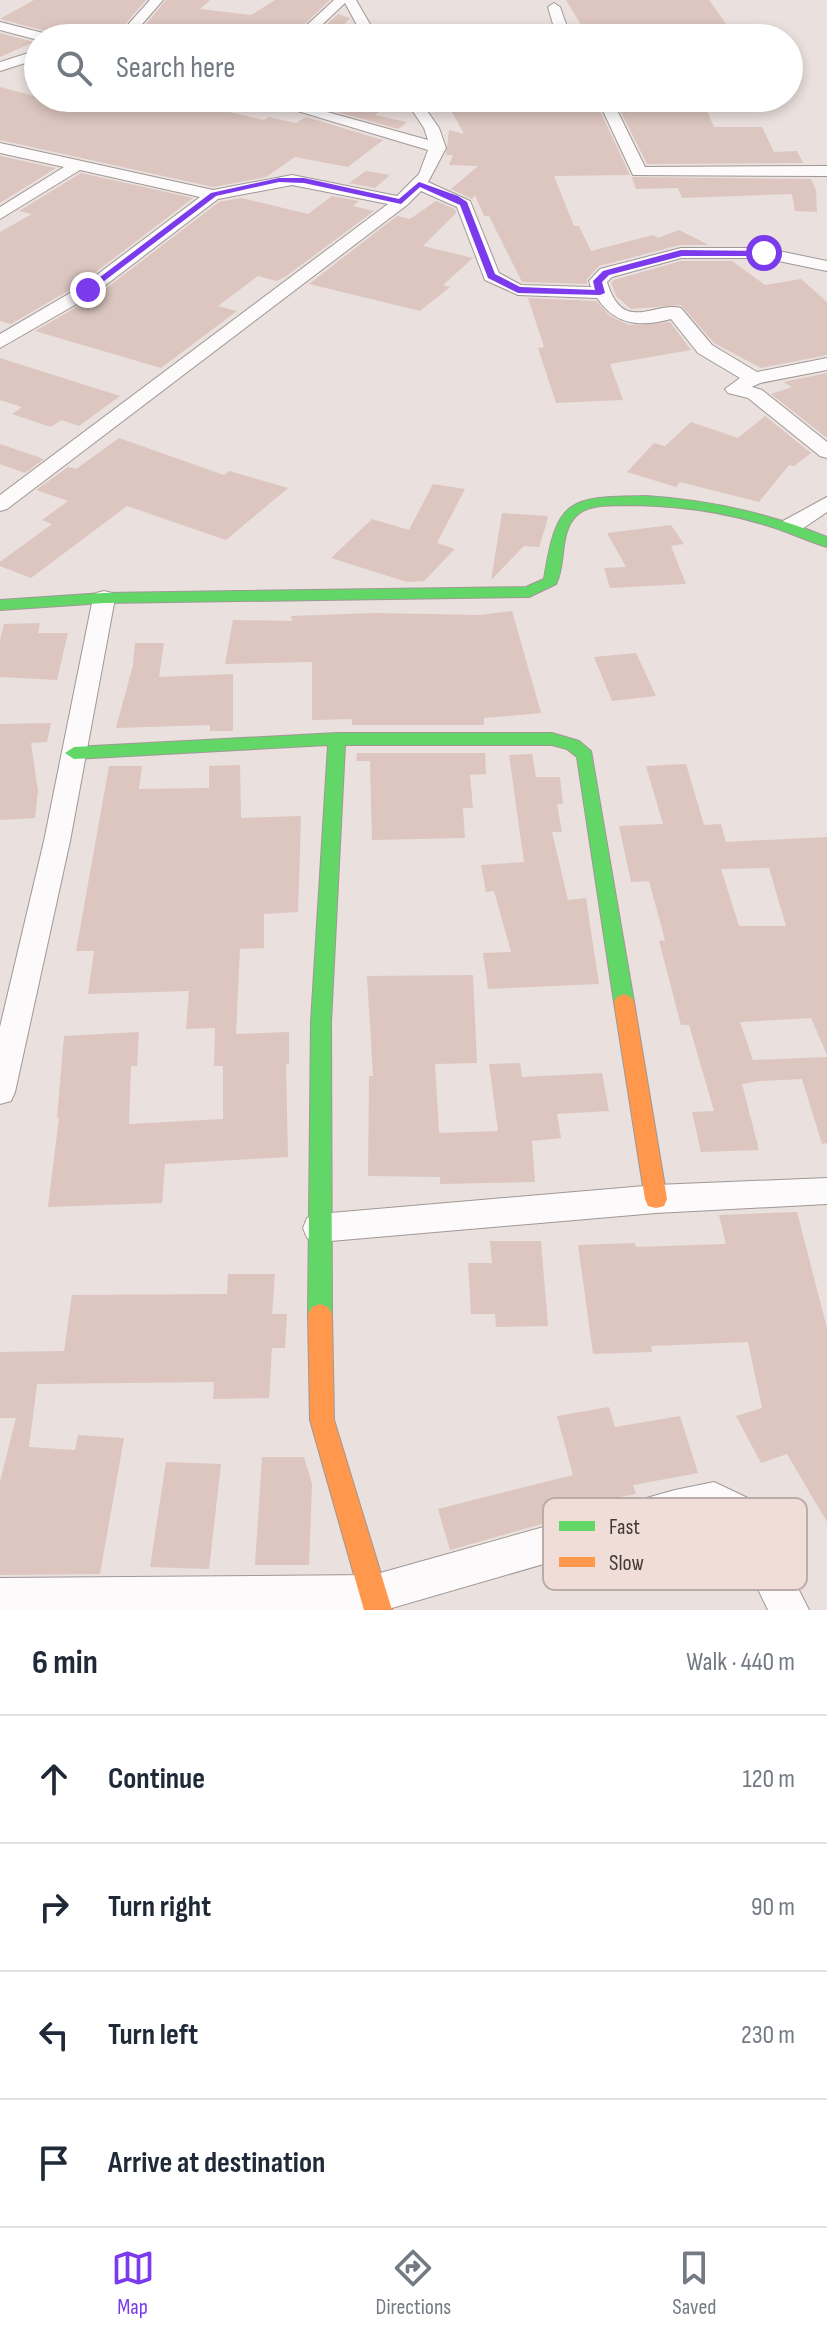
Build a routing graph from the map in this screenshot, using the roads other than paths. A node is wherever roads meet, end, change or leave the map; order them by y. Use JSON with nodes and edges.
{"nodes":[{"id":1,"x":157,"y":0,"type":"edge"},
{"id":2,"x":341,"y":0,"type":"edge"},
{"id":3,"x":350,"y":0,"type":"edge"},
{"id":4,"x":554,"y":7,"type":"dead end"},
{"id":5,"x":136,"y":24,"type":"edge"},
{"id":6,"x":315,"y":24,"type":"edge"},
{"id":7,"x":363,"y":24,"type":"edge"},
{"id":8,"x":559,"y":24,"type":"edge"},
{"id":9,"x":0,"y":26,"type":"edge"},
{"id":10,"x":24,"y":32,"type":"edge"},
{"id":11,"x":24,"y":59,"type":"edge"},
{"id":12,"x":0,"y":67,"type":"edge"},
{"id":13,"x":311,"y":112,"type":"edge"},
{"id":14,"x":423,"y":112,"type":"edge"},
{"id":15,"x":611,"y":112,"type":"edge"},
{"id":16,"x":0,"y":148,"type":"edge"},
{"id":17,"x":438,"y":148,"type":"junction"},
{"id":18,"x":78,"y":165,"type":"junction"},
{"id":19,"x":827,"y":171,"type":"edge"},
{"id":20,"x":419,"y":184,"type":"junction"},
{"id":21,"x":213,"y":195,"type":"junction"},
{"id":22,"x":401,"y":202,"type":"junction"},
{"id":23,"x":0,"y":214,"type":"edge"},
{"id":24,"x":827,"y":266,"type":"edge"},
{"id":25,"x":600,"y":293,"type":"junction"},
{"id":26,"x":0,"y":342,"type":"edge"},
{"id":27,"x":827,"y":364,"type":"edge"},
{"id":28,"x":754,"y":378,"type":"junction"},
{"id":29,"x":827,"y":452,"type":"edge"},
{"id":30,"x":9,"y":488,"type":"edge"},
{"id":31,"x":827,"y":503,"type":"edge"},
{"id":32,"x":0,"y":505,"type":"edge"},
{"id":33,"x":791,"y":526,"type":"junction"},
{"id":34,"x":827,"y":542,"type":"edge"},
{"id":35,"x":104,"y":598,"type":"junction"},
{"id":36,"x":0,"y":605,"type":"edge"},
{"id":37,"x":337,"y":739,"type":"junction"},
{"id":38,"x":74,"y":753,"type":"junction"},
{"id":39,"x":12,"y":992,"type":"edge"},
{"id":40,"x":0,"y":1092,"type":"edge"},
{"id":41,"x":827,"y":1191,"type":"edge"},
{"id":42,"x":656,"y":1199,"type":"junction"},
{"id":43,"x":319,"y":1228,"type":"junction"},
{"id":44,"x":543,"y":1549,"type":"edge"},
{"id":45,"x":779,"y":1590,"type":"edge"},
{"id":46,"x":0,"y":1597,"type":"edge"},
{"id":47,"x":376,"y":1602,"type":"edge"},
{"id":48,"x":789,"y":1610,"type":"edge"}],
"edges":[{"from":1,"to":5,"type":"street"},
{"from":2,"to":6,"type":"street"},
{"from":3,"to":7,"type":"street"},
{"from":4,"to":8,"type":"street"},
{"from":9,"to":10,"type":"street"},
{"from":11,"to":12,"type":"street"},
{"from":13,"to":17,"type":"street"},
{"from":14,"to":17,"type":"street"},
{"from":15,"to":19,"type":"street"},
{"from":16,"to":18,"type":"street"},
{"from":17,"to":20,"type":"street"},
{"from":18,"to":21,"type":"street"},
{"from":18,"to":23,"type":"street"},
{"from":20,"to":22,"type":"street"},
{"from":20,"to":25,"type":"street"},
{"from":21,"to":22,"type":"street"},
{"from":21,"to":26,"type":"street"},
{"from":22,"to":30,"type":"street"},
{"from":24,"to":25,"type":"street"},
{"from":25,"to":28,"type":"street"},
{"from":27,"to":28,"type":"street"},
{"from":28,"to":29,"type":"street"},
{"from":30,"to":32,"type":"street"},
{"from":31,"to":33,"type":"street"},
{"from":33,"to":34,"type":"street"},
{"from":33,"to":35,"type":"street"},
{"from":35,"to":36,"type":"street"},
{"from":35,"to":38,"type":"street"},
{"from":37,"to":38,"type":"street"},
{"from":37,"to":42,"type":"street"},
{"from":37,"to":43,"type":"street"},
{"from":38,"to":39,"type":"street"},
{"from":39,"to":40,"type":"street"},
{"from":41,"to":42,"type":"street"},
{"from":42,"to":43,"type":"street"},
{"from":43,"to":47,"type":"street"},
{"from":44,"to":47,"type":"street"},
{"from":45,"to":48,"type":"street"},
{"from":46,"to":47,"type":"street"}]}
